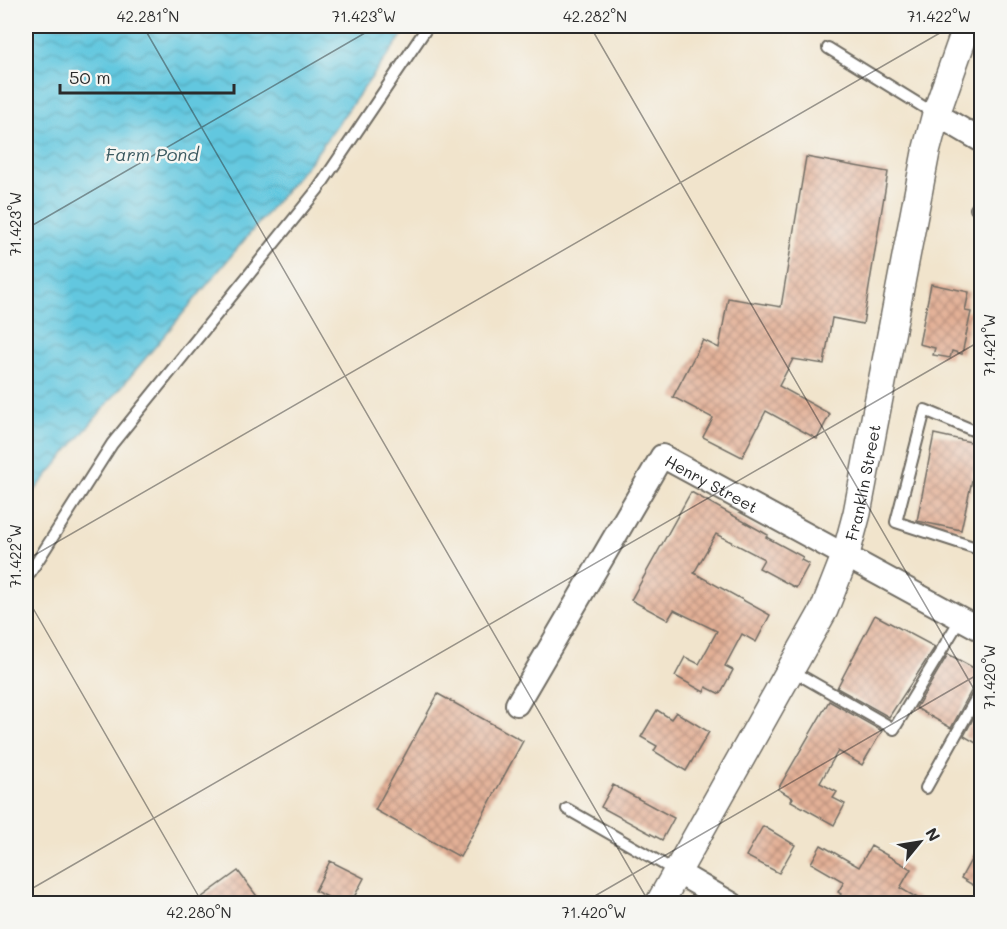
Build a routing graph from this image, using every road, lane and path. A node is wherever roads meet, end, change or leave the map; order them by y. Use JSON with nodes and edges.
{"nodes":[{"id":1,"x":428,"y":26,"type":"edge"},
{"id":2,"x":967,"y":26,"type":"edge"},
{"id":3,"x":828,"y":48,"type":"dead end"},
{"id":4,"x":936,"y":114,"type":"junction"},
{"id":5,"x":981,"y":141,"type":"edge"},
{"id":6,"x":981,"y":202,"type":"edge"},
{"id":7,"x":981,"y":213,"type":"edge"},
{"id":8,"x":981,"y":434,"type":"edge"},
{"id":9,"x":981,"y":550,"type":"edge"},
{"id":10,"x":846,"y":554,"type":"junction"},
{"id":11,"x":26,"y":579,"type":"edge"},
{"id":12,"x":961,"y":618,"type":"junction"},
{"id":13,"x":981,"y":630,"type":"edge"},
{"id":14,"x":790,"y":670,"type":"junction"},
{"id":15,"x":981,"y":688,"type":"edge"},
{"id":16,"x":517,"y":704,"type":"dead end"},
{"id":17,"x":926,"y":788,"type":"dead end"},
{"id":18,"x":567,"y":809,"type":"dead end"},
{"id":19,"x":677,"y":872,"type":"junction"},
{"id":20,"x":659,"y":903,"type":"edge"},
{"id":21,"x":732,"y":903,"type":"edge"}],
"edges":[{"from":1,"to":11,"type":"lane"},
{"from":2,"to":4,"type":"street","name":"Franklin Street"},
{"from":3,"to":4,"type":"lane"},
{"from":4,"to":5,"type":"street"},
{"from":4,"to":10,"type":"street","name":"Franklin Street"},
{"from":6,"to":7,"type":"lane"},
{"from":8,"to":9,"type":"lane"},
{"from":10,"to":12,"type":"street","name":"Henry Street"},
{"from":10,"to":14,"type":"street","name":"Franklin Street"},
{"from":10,"to":16,"type":"street","name":"Henry Street"},
{"from":12,"to":13,"type":"street","name":"Henry Street"},
{"from":12,"to":14,"type":"lane"},
{"from":14,"to":19,"type":"street","name":"Franklin Street"},
{"from":15,"to":17,"type":"lane"},
{"from":18,"to":19,"type":"lane"},
{"from":19,"to":20,"type":"street","name":"Franklin Street"},
{"from":19,"to":21,"type":"street"}]}
